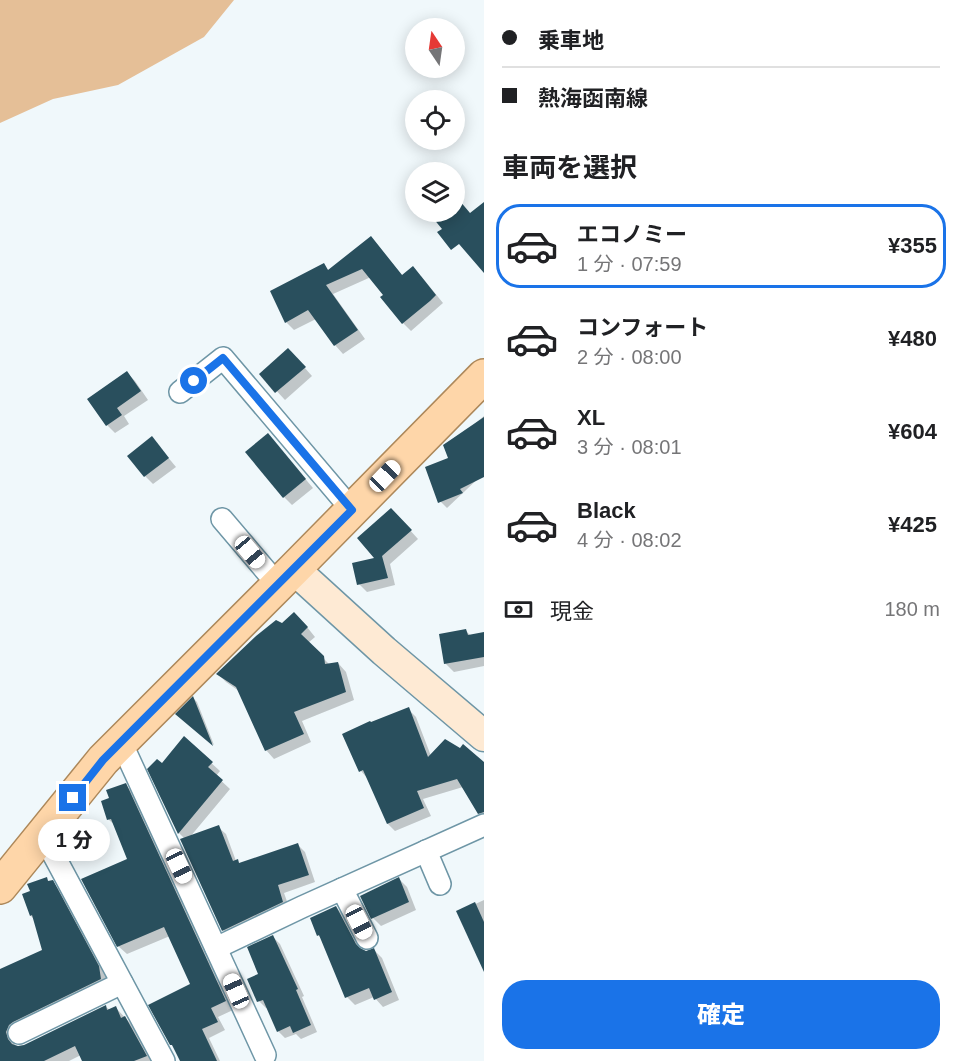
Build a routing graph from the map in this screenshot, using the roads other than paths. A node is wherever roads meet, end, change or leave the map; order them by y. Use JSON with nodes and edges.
{"nodes":[{"id":1,"x":484,"y":376,"type":"edge"},
{"id":2,"x":180,"y":392,"type":"dead end"},
{"id":3,"x":352,"y":510,"type":"junction"},
{"id":4,"x":222,"y":519,"type":"dead end"},
{"id":5,"x":286,"y":577,"type":"junction"},
{"id":6,"x":484,"y":736,"type":"edge"},
{"id":7,"x":121,"y":742,"type":"junction"},
{"id":8,"x":484,"y":825,"type":"edge"},
{"id":9,"x":43,"y":835,"type":"junction"},
{"id":10,"x":426,"y":851,"type":"junction"},
{"id":11,"x":440,"y":884,"type":"dead end"},
{"id":12,"x":0,"y":888,"type":"edge"},
{"id":13,"x":342,"y":889,"type":"junction"},
{"id":14,"x":367,"y":938,"type":"dead end"},
{"id":15,"x":216,"y":948,"type":"junction"},
{"id":16,"x":122,"y":984,"type":"junction"},
{"id":17,"x":19,"y":1033,"type":"dead end"},
{"id":18,"x":265,"y":1055,"type":"dead end"},
{"id":19,"x":164,"y":1061,"type":"edge"}],
"edges":[{"from":1,"to":3,"type":"main road"},
{"from":2,"to":3,"type":"street"},
{"from":3,"to":5,"type":"main road"},
{"from":4,"to":5,"type":"street"},
{"from":5,"to":6,"type":"street"},
{"from":5,"to":7,"type":"main road"},
{"from":7,"to":9,"type":"main road"},
{"from":7,"to":15,"type":"street"},
{"from":8,"to":10,"type":"street"},
{"from":9,"to":12,"type":"main road"},
{"from":9,"to":16,"type":"street"},
{"from":10,"to":11,"type":"street"},
{"from":10,"to":13,"type":"street"},
{"from":13,"to":14,"type":"street"},
{"from":13,"to":15,"type":"street"},
{"from":15,"to":18,"type":"street"},
{"from":16,"to":17,"type":"street"},
{"from":16,"to":19,"type":"street"}]}
